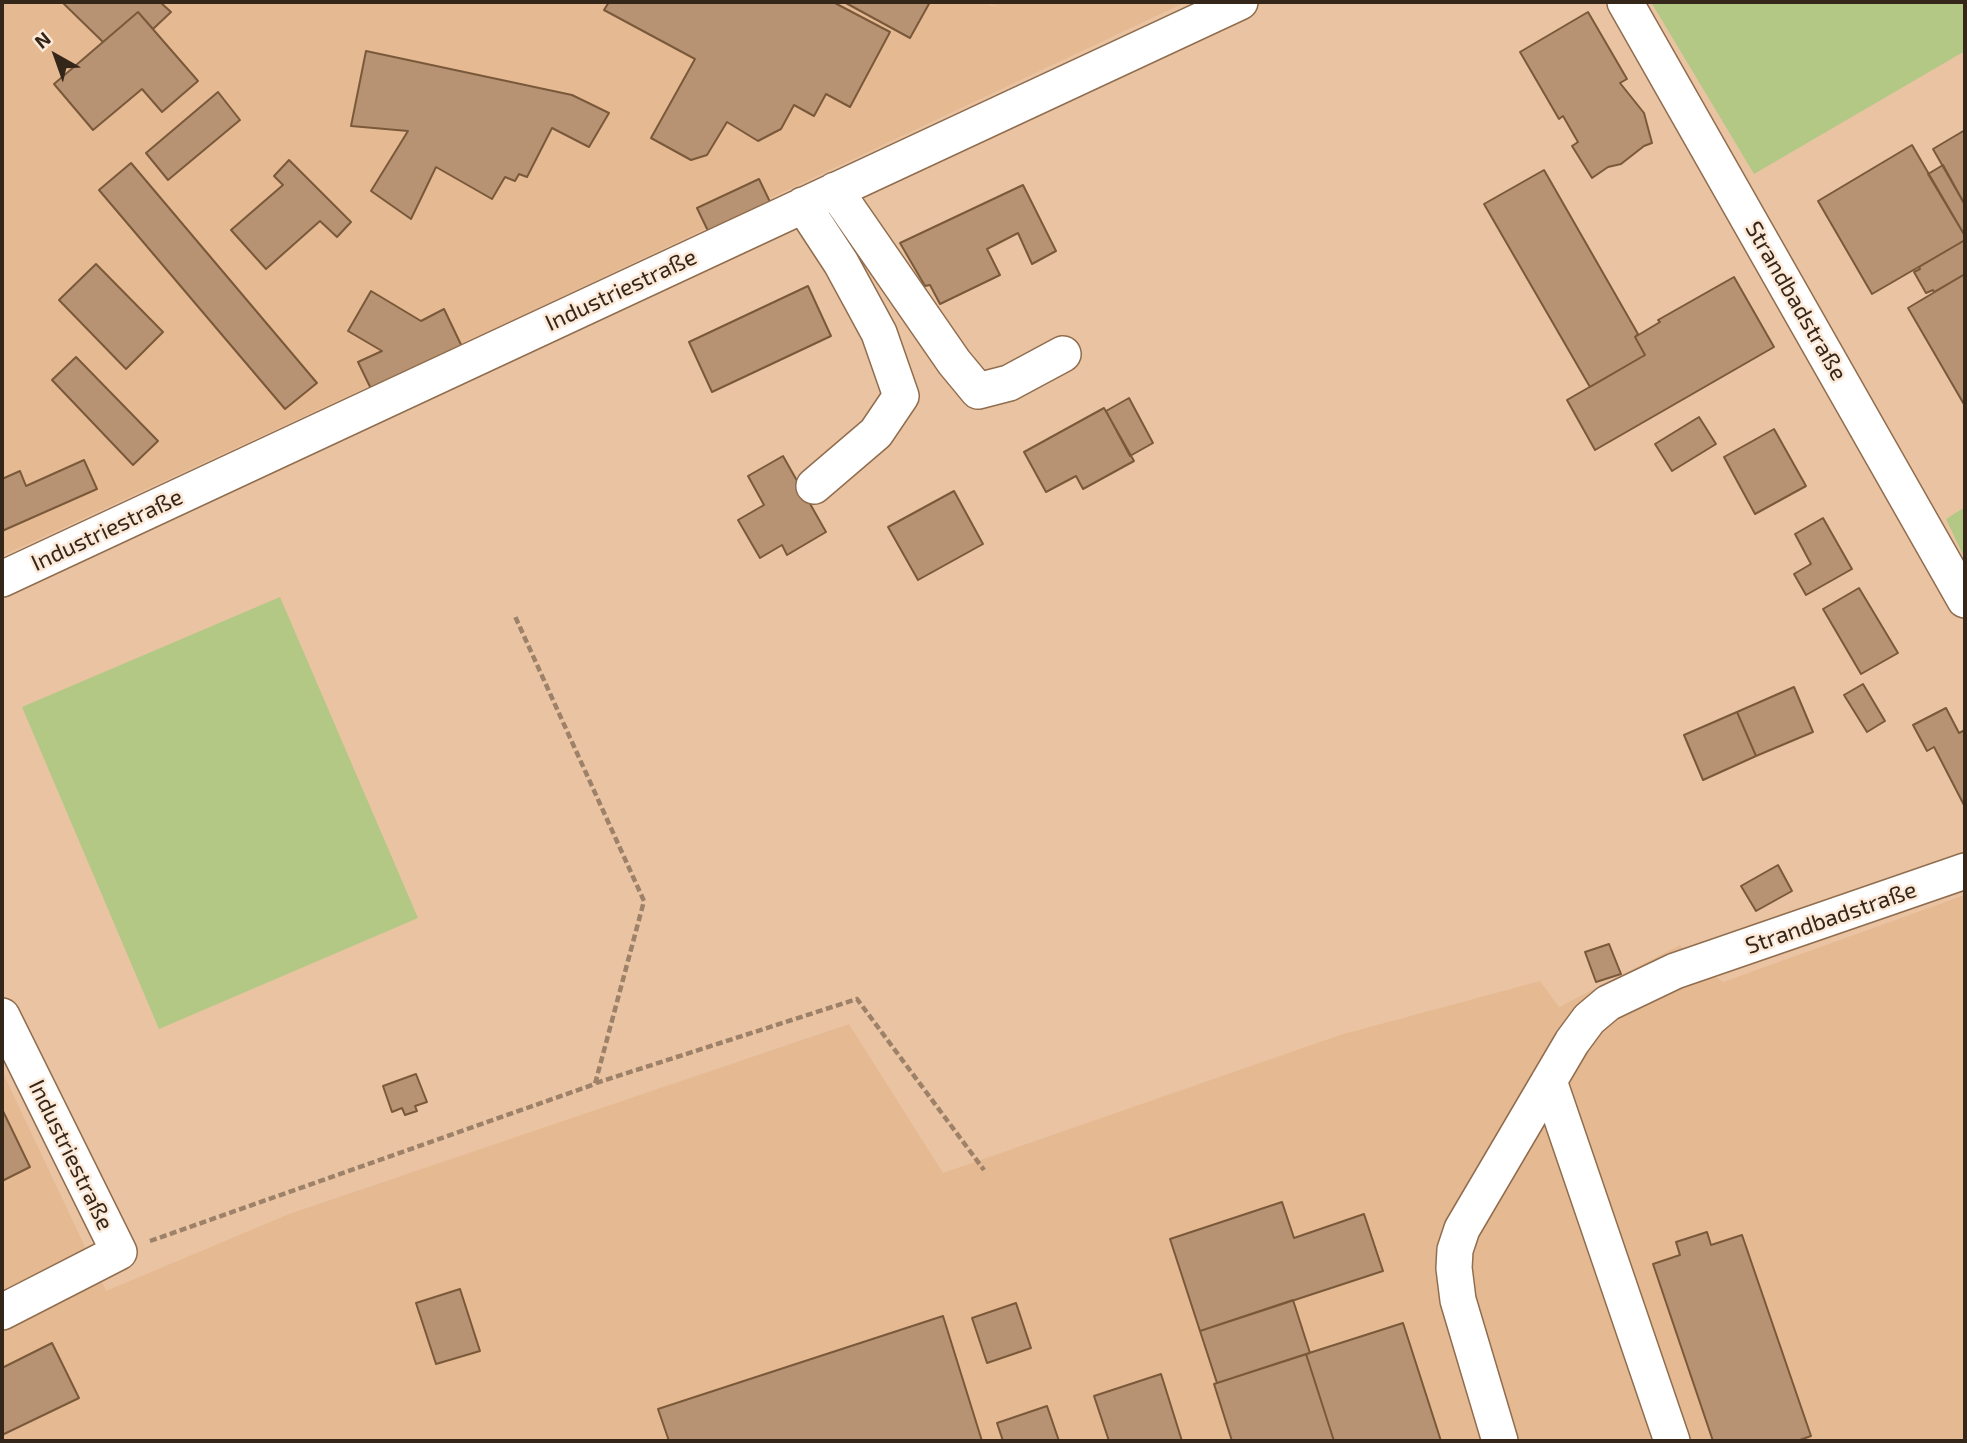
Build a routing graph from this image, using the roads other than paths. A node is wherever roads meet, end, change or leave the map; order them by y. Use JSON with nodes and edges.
{"nodes":[{"id":1,"x":1240,"y":2,"type":"edge"},
{"id":2,"x":1625,"y":2,"type":"edge"},
{"id":3,"x":835,"y":190,"type":"junction"},
{"id":4,"x":803,"y":205,"type":"junction"},
{"id":5,"x":1063,"y":354,"type":"dead end"},
{"id":6,"x":814,"y":486,"type":"dead end"},
{"id":7,"x":2,"y":579,"type":"edge"},
{"id":8,"x":1965,"y":600,"type":"edge"},
{"id":9,"x":1965,"y":871,"type":"edge"},
{"id":10,"x":2,"y":1016,"type":"edge"},
{"id":11,"x":1549,"y":1081,"type":"junction"},
{"id":12,"x":2,"y":1311,"type":"edge"},
{"id":13,"x":1500,"y":1441,"type":"edge"},
{"id":14,"x":1672,"y":1441,"type":"edge"}],
"edges":[{"from":1,"to":3,"type":"street","name":"Industriestraße"},
{"from":2,"to":8,"type":"street","name":"Strandbadstraße"},
{"from":3,"to":4,"type":"street","name":"Industriestraße"},
{"from":3,"to":5,"type":"street"},
{"from":4,"to":6,"type":"street"},
{"from":4,"to":7,"type":"street","name":"Industriestraße"},
{"from":9,"to":11,"type":"street","name":"Strandbadstraße"},
{"from":10,"to":12,"type":"street","name":"Industriestraße"},
{"from":11,"to":13,"type":"street","name":"Strandbadstraße"},
{"from":11,"to":14,"type":"street"}]}
